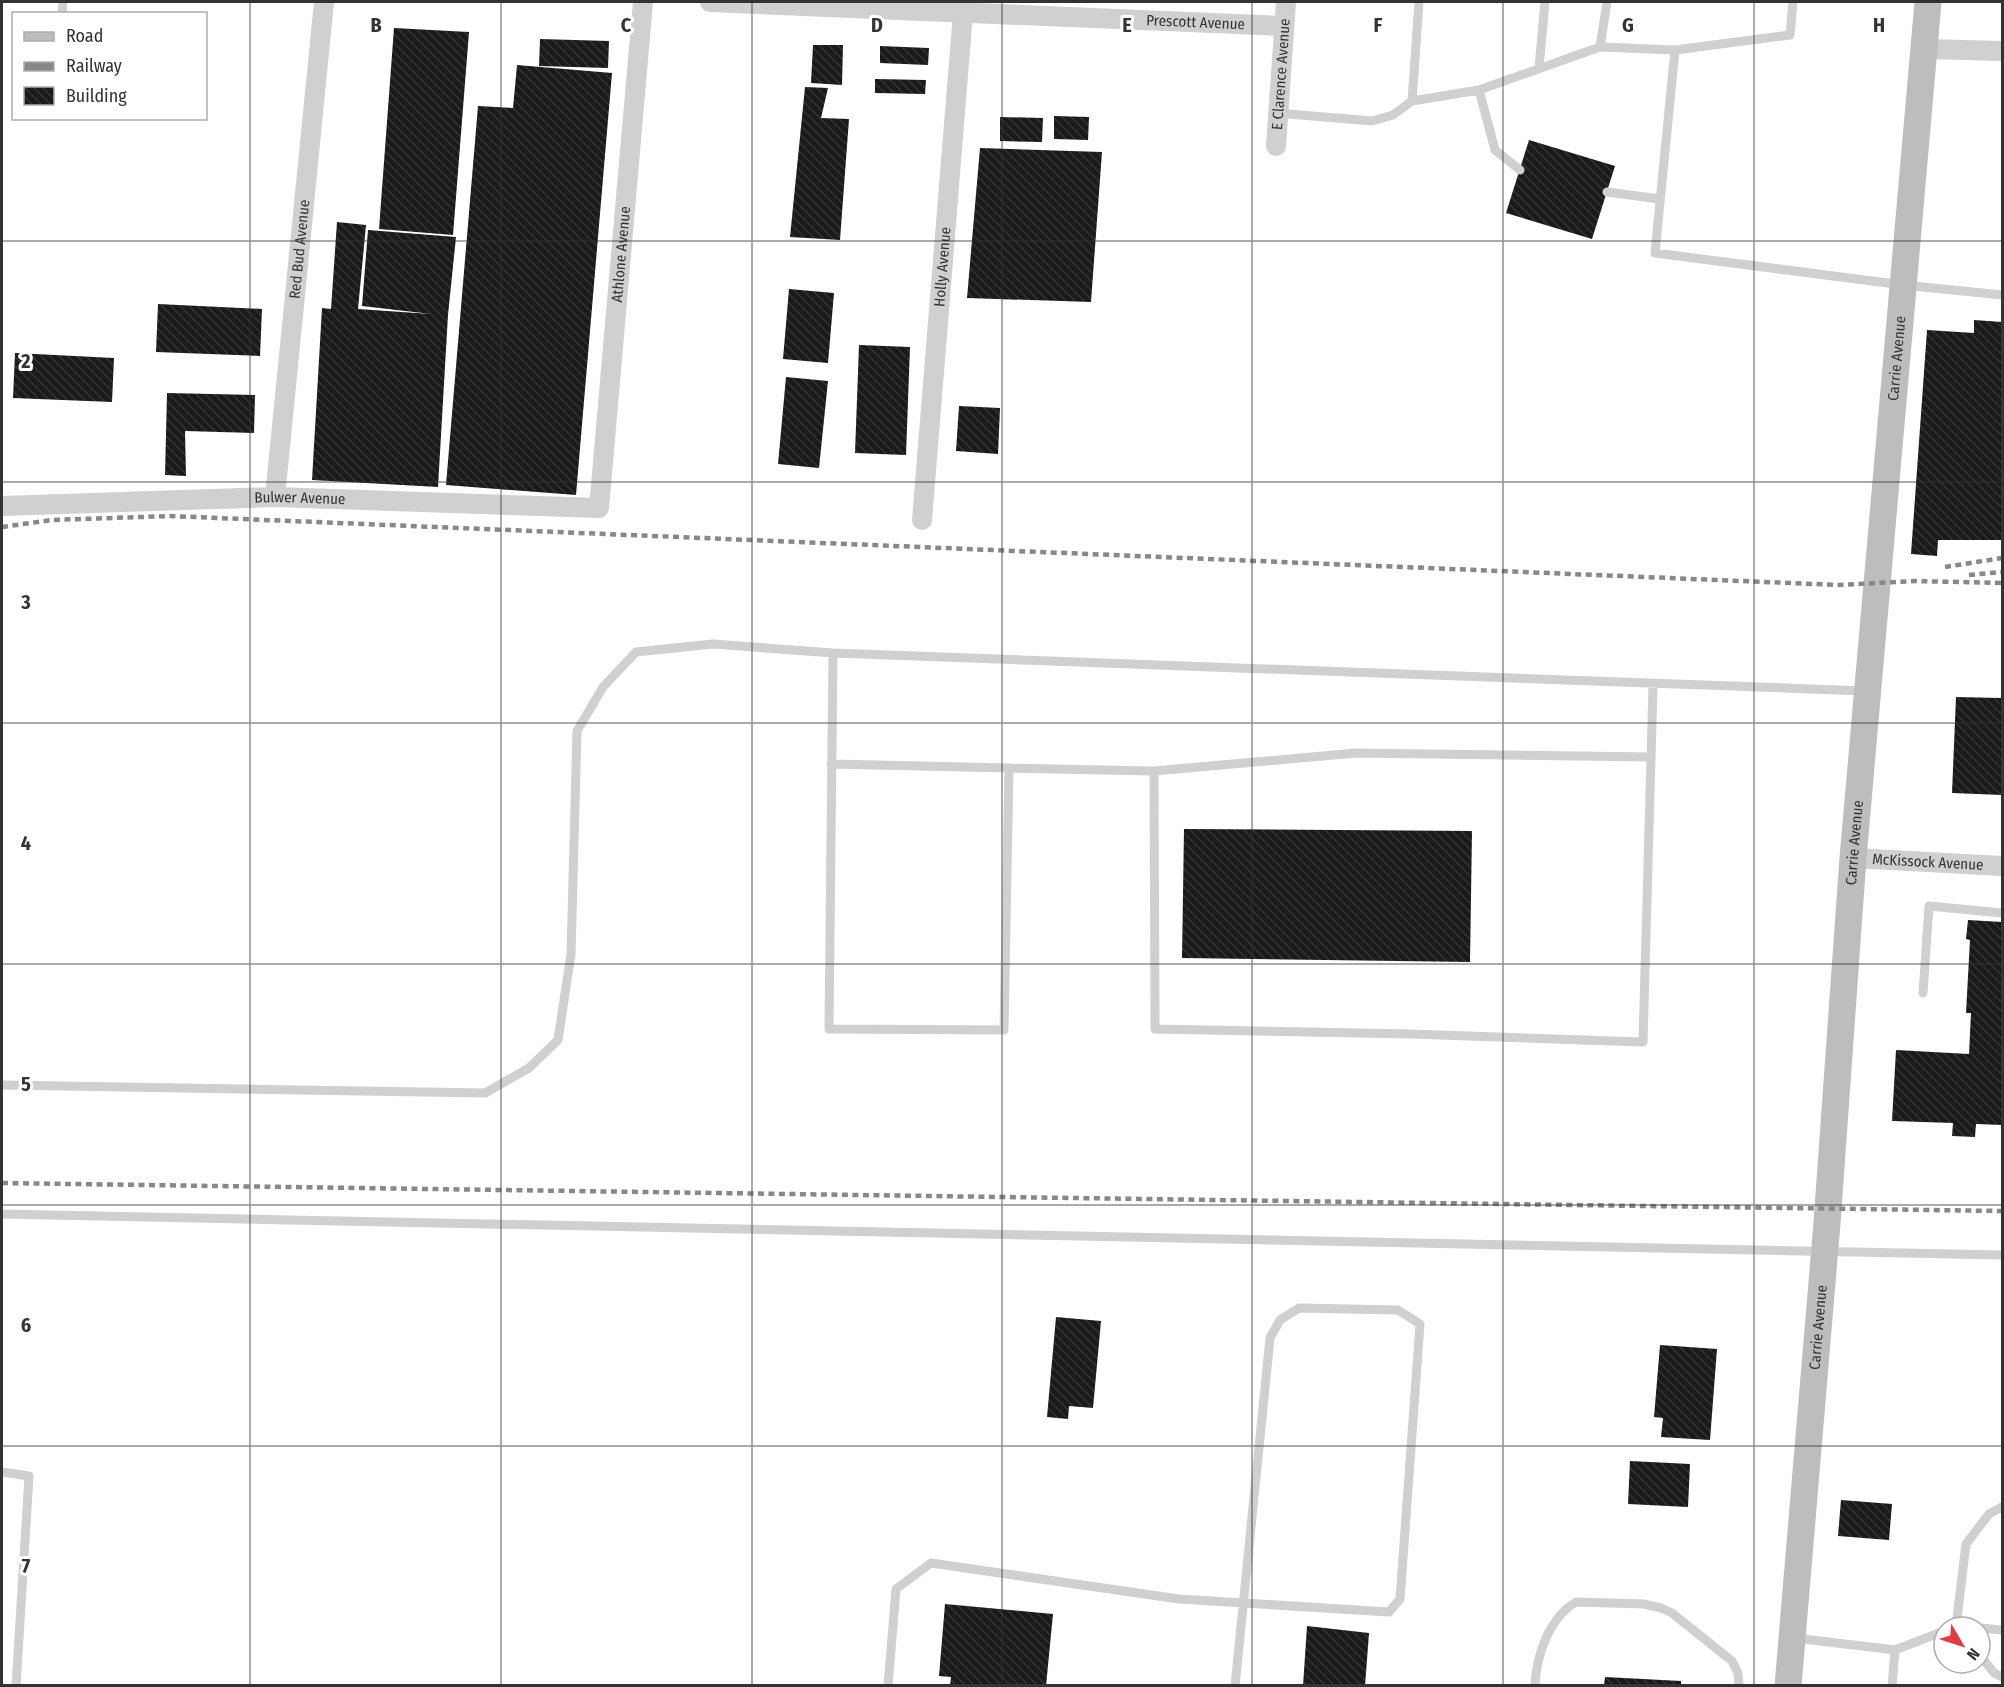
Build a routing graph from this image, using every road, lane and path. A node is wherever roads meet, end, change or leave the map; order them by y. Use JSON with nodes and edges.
{"nodes":[{"id":1,"x":324,"y":2,"type":"edge"},
{"id":2,"x":643,"y":2,"type":"edge"},
{"id":3,"x":710,"y":2,"type":"edge"},
{"id":4,"x":1286,"y":2,"type":"edge"},
{"id":5,"x":1419,"y":2,"type":"edge"},
{"id":6,"x":1545,"y":2,"type":"edge"},
{"id":7,"x":1607,"y":2,"type":"edge"},
{"id":8,"x":1793,"y":2,"type":"edge"},
{"id":9,"x":1928,"y":2,"type":"edge"},
{"id":10,"x":963,"y":13,"type":"junction"},
{"id":11,"x":1284,"y":26,"type":"junction"},
{"id":12,"x":1600,"y":47,"type":"junction"},
{"id":13,"x":1924,"y":49,"type":"junction"},
{"id":14,"x":1675,"y":50,"type":"junction"},
{"id":15,"x":2002,"y":51,"type":"edge"},
{"id":16,"x":1539,"y":68,"type":"junction"},
{"id":17,"x":1479,"y":90,"type":"junction"},
{"id":18,"x":1412,"y":101,"type":"junction"},
{"id":19,"x":1277,"y":113,"type":"junction"},
{"id":20,"x":1276,"y":146,"type":"dead end"},
{"id":21,"x":1520,"y":170,"type":"dead end"},
{"id":22,"x":1607,"y":192,"type":"dead end"},
{"id":23,"x":1660,"y":199,"type":"junction"},
{"id":24,"x":1903,"y":285,"type":"junction"},
{"id":25,"x":2002,"y":295,"type":"edge"},
{"id":26,"x":275,"y":497,"type":"junction"},
{"id":27,"x":2,"y":506,"type":"edge"},
{"id":28,"x":599,"y":508,"type":"joint"},
{"id":29,"x":922,"y":520,"type":"dead end"},
{"id":30,"x":833,"y":653,"type":"junction"},
{"id":31,"x":1653,"y":685,"type":"junction"},
{"id":32,"x":1867,"y":691,"type":"junction"},
{"id":33,"x":1651,"y":757,"type":"junction"},
{"id":34,"x":831,"y":764,"type":"junction"},
{"id":35,"x":1009,"y":768,"type":"junction"},
{"id":36,"x":1154,"y":771,"type":"junction"},
{"id":37,"x":1853,"y":858,"type":"junction"},
{"id":38,"x":2002,"y":866,"type":"edge"},
{"id":39,"x":2002,"y":913,"type":"edge"},
{"id":40,"x":1923,"y":993,"type":"dead end"},
{"id":41,"x":2,"y":1086,"type":"edge"},
{"id":42,"x":2,"y":1214,"type":"edge"},
{"id":43,"x":1824,"y":1251,"type":"junction"},
{"id":44,"x":2002,"y":1255,"type":"edge"},
{"id":45,"x":2,"y":1473,"type":"edge"},
{"id":46,"x":2002,"y":1507,"type":"edge"},
{"id":47,"x":1243,"y":1604,"type":"junction"},
{"id":48,"x":1957,"y":1615,"type":"edge"},
{"id":49,"x":1932,"y":1636,"type":"edge"},
{"id":50,"x":1792,"y":1638,"type":"junction"},
{"id":51,"x":1895,"y":1650,"type":"junction"},
{"id":52,"x":16,"y":1686,"type":"edge"},
{"id":53,"x":888,"y":1686,"type":"edge"},
{"id":54,"x":1235,"y":1686,"type":"edge"},
{"id":55,"x":1535,"y":1686,"type":"edge"},
{"id":56,"x":1739,"y":1686,"type":"edge"},
{"id":57,"x":1788,"y":1686,"type":"edge"},
{"id":58,"x":1892,"y":1686,"type":"edge"}],
"edges":[{"from":1,"to":26,"type":"street","name":"Red Bud Avenue"},
{"from":2,"to":28,"type":"street","name":"Athlone Avenue"},
{"from":3,"to":10,"type":"street","name":"Prescott Avenue"},
{"from":4,"to":11,"type":"street","name":"E Clarence Avenue"},
{"from":5,"to":18,"type":"lane"},
{"from":6,"to":16,"type":"lane"},
{"from":7,"to":12,"type":"lane"},
{"from":8,"to":14,"type":"lane"},
{"from":9,"to":13,"type":"street","name":"Carrie Avenue"},
{"from":10,"to":11,"type":"street","name":"Prescott Avenue"},
{"from":10,"to":29,"type":"street","name":"Holly Avenue"},
{"from":11,"to":19,"type":"street","name":"E Clarence Avenue"},
{"from":12,"to":14,"type":"lane"},
{"from":12,"to":16,"type":"lane"},
{"from":13,"to":15,"type":"street"},
{"from":13,"to":24,"type":"street","name":"Carrie Avenue"},
{"from":14,"to":23,"type":"lane"},
{"from":16,"to":17,"type":"lane"},
{"from":17,"to":18,"type":"lane"},
{"from":17,"to":21,"type":"lane"},
{"from":18,"to":19,"type":"lane"},
{"from":19,"to":20,"type":"street","name":"E Clarence Avenue"},
{"from":22,"to":23,"type":"lane"},
{"from":23,"to":24,"type":"lane"},
{"from":24,"to":25,"type":"lane"},
{"from":24,"to":32,"type":"street","name":"Carrie Avenue"},
{"from":26,"to":27,"type":"street","name":"Bulwer Avenue"},
{"from":26,"to":28,"type":"street","name":"Bulwer Avenue"},
{"from":30,"to":31,"type":"lane"},
{"from":30,"to":34,"type":"lane"},
{"from":30,"to":41,"type":"lane"},
{"from":31,"to":32,"type":"lane"},
{"from":31,"to":33,"type":"lane"},
{"from":32,"to":37,"type":"street","name":"Carrie Avenue"},
{"from":33,"to":36,"type":"lane"},
{"from":33,"to":36,"type":"lane"},
{"from":34,"to":35,"type":"lane"},
{"from":34,"to":35,"type":"lane"},
{"from":35,"to":36,"type":"lane"},
{"from":37,"to":38,"type":"street","name":"McKissock Avenue"},
{"from":37,"to":43,"type":"street","name":"Carrie Avenue"},
{"from":39,"to":40,"type":"lane"},
{"from":42,"to":43,"type":"lane"},
{"from":43,"to":44,"type":"lane"},
{"from":43,"to":50,"type":"street","name":"Carrie Avenue"},
{"from":45,"to":52,"type":"lane"},
{"from":46,"to":48,"type":"lane"},
{"from":47,"to":47,"type":"lane"},
{"from":47,"to":53,"type":"lane"},
{"from":47,"to":54,"type":"lane"},
{"from":49,"to":51,"type":"lane"},
{"from":50,"to":51,"type":"lane"},
{"from":50,"to":57,"type":"street","name":"Carrie Avenue"},
{"from":51,"to":58,"type":"lane"},
{"from":55,"to":56,"type":"lane"}]}
